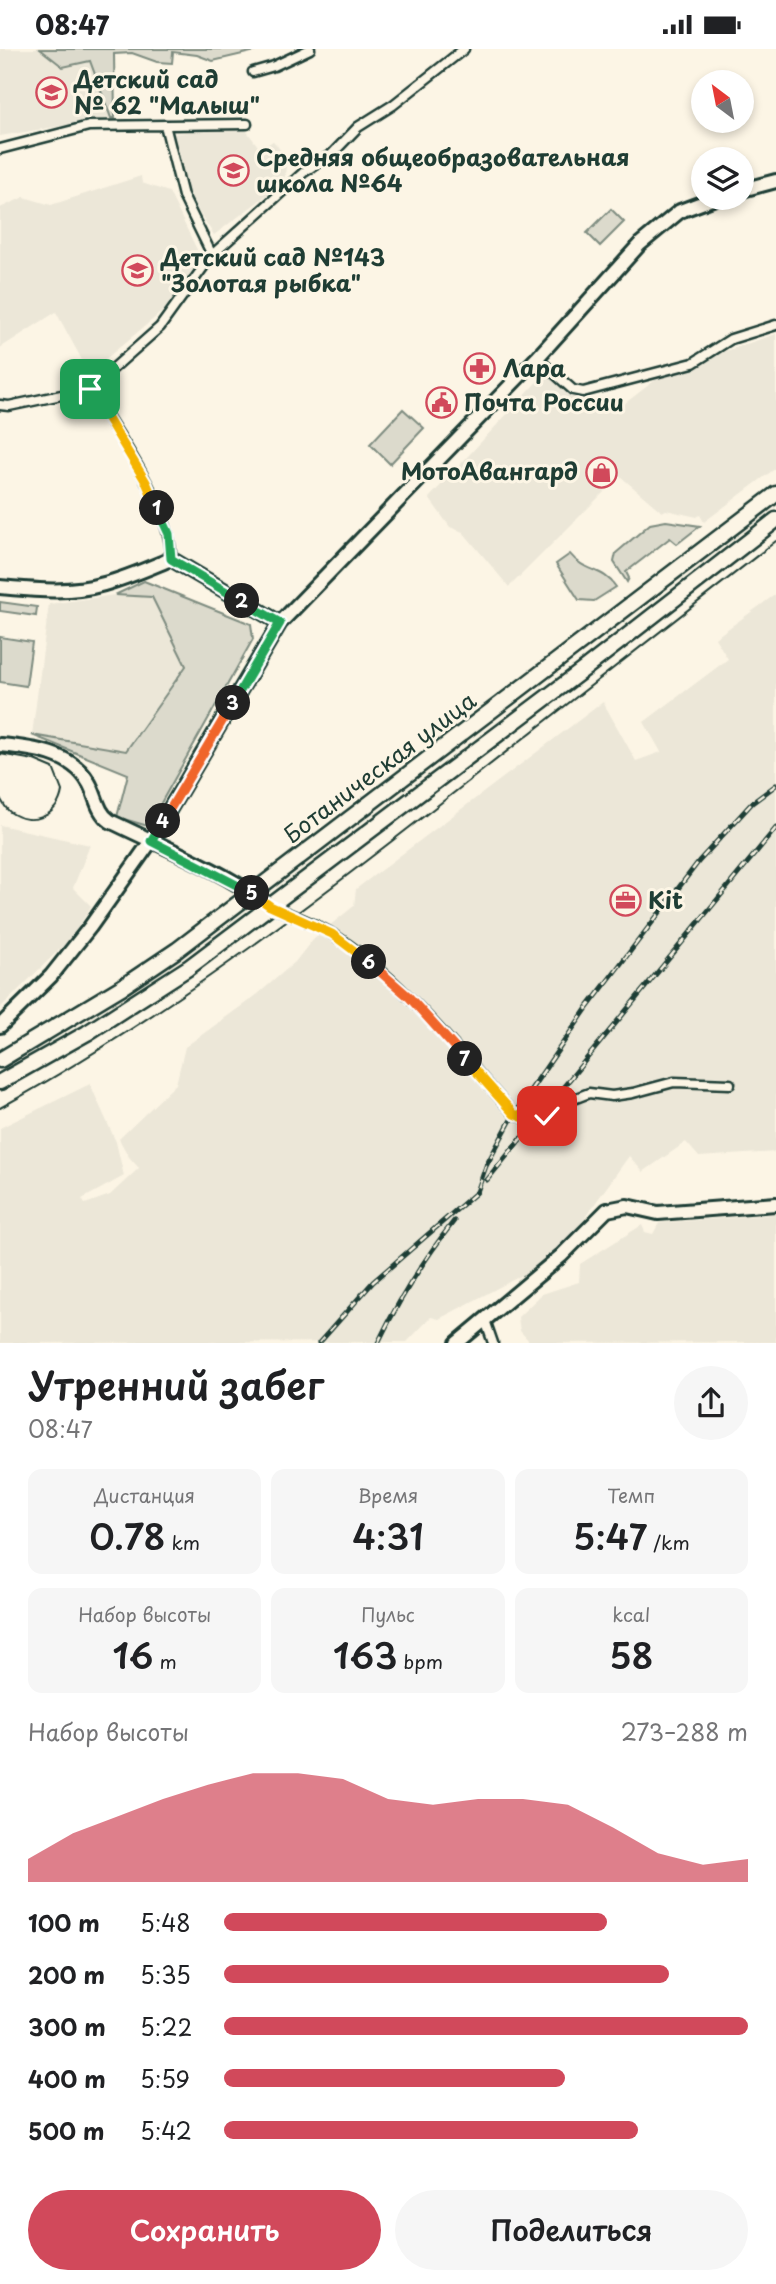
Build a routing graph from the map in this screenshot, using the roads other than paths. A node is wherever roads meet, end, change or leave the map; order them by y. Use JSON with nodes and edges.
{"nodes":[{"id":1,"x":310,"y":49,"type":"edge"},
{"id":2,"x":464,"y":49,"type":"edge"},
{"id":3,"x":253,"y":72,"type":"dead end"},
{"id":4,"x":247,"y":124,"type":"dead end"},
{"id":5,"x":165,"y":125,"type":"junction"},
{"id":6,"x":0,"y":149,"type":"edge"},
{"id":7,"x":776,"y":181,"type":"edge"},
{"id":8,"x":754,"y":187,"type":"edge"},
{"id":9,"x":691,"y":207,"type":"edge"},
{"id":10,"x":212,"y":255,"type":"junction"},
{"id":11,"x":776,"y":325,"type":"edge"},
{"id":12,"x":537,"y":358,"type":"junction"},
{"id":13,"x":90,"y":389,"type":"junction"},
{"id":14,"x":0,"y":405,"type":"edge"},
{"id":15,"x":776,"y":494,"type":"edge"},
{"id":16,"x":776,"y":520,"type":"edge"},
{"id":17,"x":171,"y":559,"type":"junction"},
{"id":18,"x":0,"y":587,"type":"edge"},
{"id":19,"x":280,"y":623,"type":"junction"},
{"id":20,"x":0,"y":745,"type":"edge"},
{"id":21,"x":151,"y":841,"type":"junction"},
{"id":22,"x":253,"y":894,"type":"junction"},
{"id":23,"x":270,"y":906,"type":"junction"},
{"id":24,"x":0,"y":1026,"type":"edge"},
{"id":25,"x":0,"y":1060,"type":"edge"},
{"id":26,"x":0,"y":1082,"type":"edge"},
{"id":27,"x":730,"y":1084,"type":"dead end"},
{"id":28,"x":776,"y":1204,"type":"edge"},
{"id":29,"x":485,"y":1320,"type":"junction"},
{"id":30,"x":457,"y":1342,"type":"edge"},
{"id":31,"x":493,"y":1342,"type":"edge"}],
"edges":[{"from":1,"to":3,"type":"street"},
{"from":2,"to":10,"type":"street"},
{"from":4,"to":5,"type":"street"},
{"from":5,"to":6,"type":"street"},
{"from":5,"to":10,"type":"street"},
{"from":7,"to":8,"type":"main road"},
{"from":9,"to":12,"type":"main road"},
{"from":10,"to":13,"type":"street"},
{"from":11,"to":12,"type":"street"},
{"from":12,"to":19,"type":"main road"},
{"from":13,"to":14,"type":"street"},
{"from":13,"to":17,"type":"street"},
{"from":15,"to":22,"type":"main road","name":"Ботаническая улица"},
{"from":16,"to":23,"type":"main road","name":"Ботаническая улица"},
{"from":17,"to":18,"type":"main road"},
{"from":17,"to":19,"type":"main road"},
{"from":19,"to":21,"type":"main road"},
{"from":20,"to":21,"type":"main road"},
{"from":21,"to":22,"type":"main road"},
{"from":21,"to":24,"type":"main road"},
{"from":22,"to":23,"type":"main road"},
{"from":22,"to":25,"type":"main road","name":"Ботаническая улица"},
{"from":23,"to":26,"type":"main road","name":"Ботаническая улица"},
{"from":23,"to":27,"type":"street"},
{"from":28,"to":29,"type":"main road"},
{"from":29,"to":30,"type":"main road"},
{"from":29,"to":31,"type":"street"}]}
